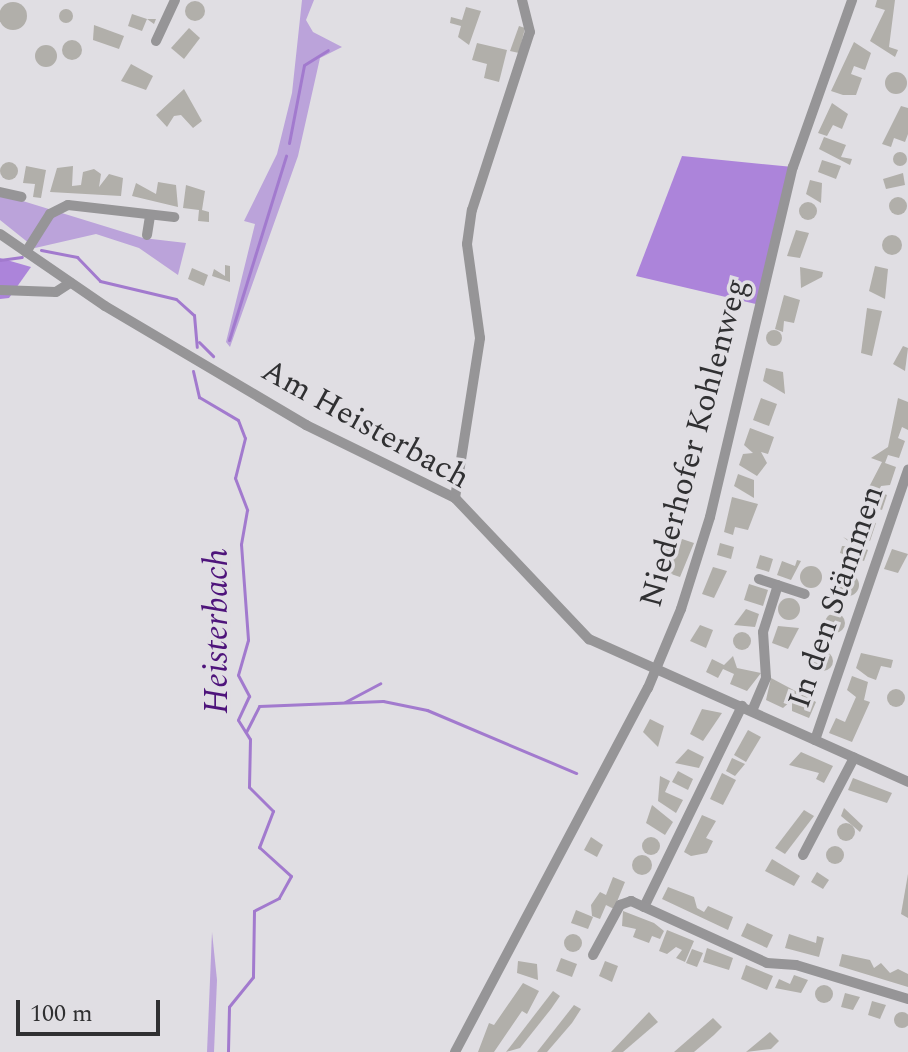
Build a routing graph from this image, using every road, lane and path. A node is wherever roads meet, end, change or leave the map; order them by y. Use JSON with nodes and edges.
{"nodes":[{"id":1,"x":175,"y":0,"type":"edge"},
{"id":2,"x":522,"y":0,"type":"edge"},
{"id":3,"x":852,"y":0,"type":"edge"},
{"id":4,"x":156,"y":41,"type":"dead end"},
{"id":5,"x":0,"y":192,"type":"edge"},
{"id":6,"x":21,"y":197,"type":"dead end"},
{"id":7,"x":150,"y":215,"type":"junction"},
{"id":8,"x":174,"y":217,"type":"dead end"},
{"id":9,"x":0,"y":234,"type":"edge"},
{"id":10,"x":147,"y":235,"type":"dead end"},
{"id":11,"x":26,"y":252,"type":"junction"},
{"id":12,"x":70,"y":283,"type":"junction"},
{"id":13,"x":0,"y":290,"type":"edge"},
{"id":14,"x":908,"y":470,"type":"edge"},
{"id":15,"x":455,"y":498,"type":"junction"},
{"id":16,"x":759,"y":579,"type":"dead end"},
{"id":17,"x":778,"y":585,"type":"junction"},
{"id":18,"x":805,"y":594,"type":"dead end"},
{"id":19,"x":656,"y":669,"type":"junction"},
{"id":20,"x":747,"y":708,"type":"junction"},
{"id":21,"x":815,"y":740,"type":"junction"},
{"id":22,"x":854,"y":758,"type":"junction"},
{"id":23,"x":908,"y":782,"type":"edge"},
{"id":24,"x":803,"y":855,"type":"dead end"},
{"id":25,"x":644,"y":907,"type":"junction"},
{"id":26,"x":593,"y":955,"type":"dead end"},
{"id":27,"x":908,"y":999,"type":"edge"},
{"id":28,"x":455,"y":1052,"type":"edge"}],
"edges":[{"from":1,"to":4,"type":"street"},
{"from":2,"to":15,"type":"street"},
{"from":3,"to":19,"type":"street","name":"Niederhofer Kohlenweg"},
{"from":5,"to":6,"type":"street"},
{"from":7,"to":8,"type":"street"},
{"from":7,"to":10,"type":"street"},
{"from":7,"to":11,"type":"street"},
{"from":9,"to":11,"type":"street","name":"Am Heisterbach"},
{"from":11,"to":12,"type":"street","name":"Am Heisterbach"},
{"from":12,"to":13,"type":"street"},
{"from":12,"to":15,"type":"street","name":"Am Heisterbach"},
{"from":14,"to":21,"type":"street","name":"In den Stämmen"},
{"from":15,"to":19,"type":"street","name":"Am Heisterbach"},
{"from":16,"to":17,"type":"street"},
{"from":17,"to":18,"type":"street"},
{"from":17,"to":20,"type":"street"},
{"from":19,"to":20,"type":"street","name":"Am Heisterbach"},
{"from":19,"to":28,"type":"street","name":"Niederhofer Kohlenweg"},
{"from":20,"to":21,"type":"street","name":"Am Heisterbach"},
{"from":20,"to":25,"type":"street"},
{"from":21,"to":22,"type":"street","name":"Am Heisterbach"},
{"from":22,"to":23,"type":"street","name":"Am Heisterbach"},
{"from":22,"to":24,"type":"street"},
{"from":25,"to":26,"type":"street"},
{"from":25,"to":27,"type":"street"}]}
